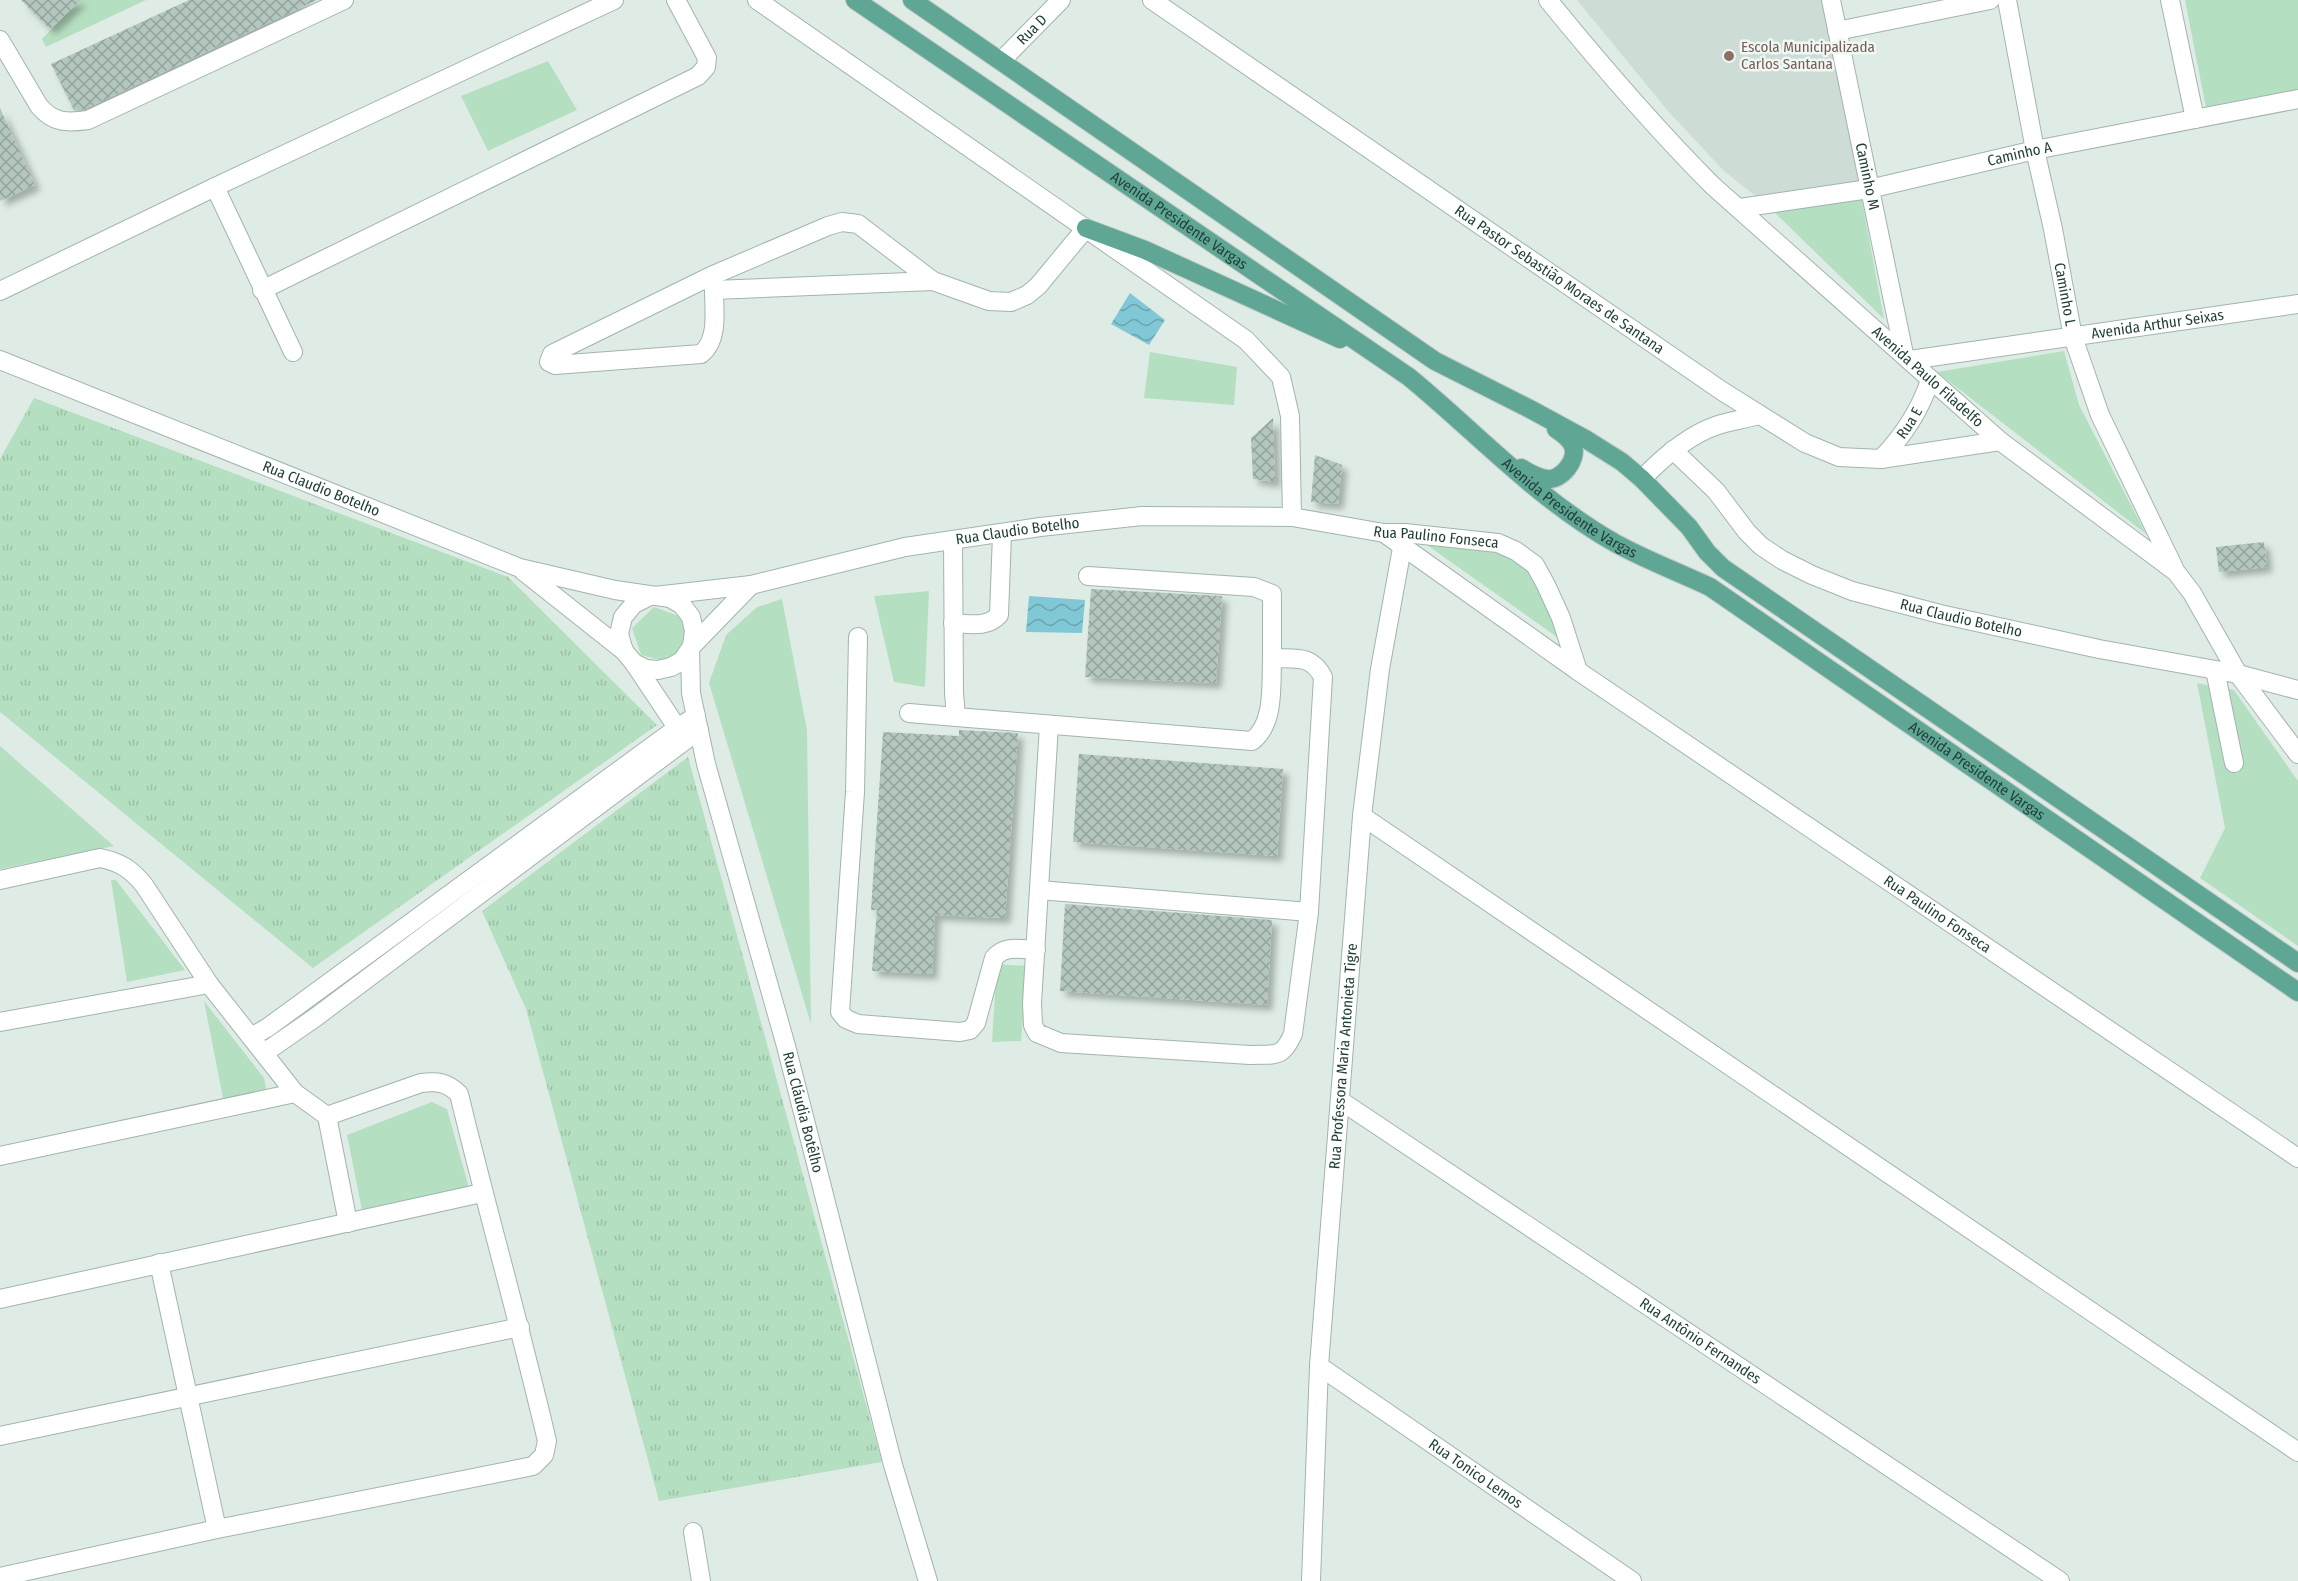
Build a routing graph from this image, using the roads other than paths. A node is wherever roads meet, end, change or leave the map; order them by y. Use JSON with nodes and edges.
{"nodes":[{"id":1,"x":344,"y":0,"type":"edge"},
{"id":2,"x":614,"y":0,"type":"edge"},
{"id":3,"x":676,"y":0,"type":"edge"},
{"id":4,"x":757,"y":0,"type":"edge"},
{"id":5,"x":855,"y":0,"type":"edge"},
{"id":6,"x":912,"y":0,"type":"edge"},
{"id":7,"x":1061,"y":0,"type":"edge"},
{"id":8,"x":1152,"y":0,"type":"edge"},
{"id":9,"x":1548,"y":0,"type":"edge"},
{"id":10,"x":1831,"y":0,"type":"edge"},
{"id":11,"x":1989,"y":0,"type":"edge"},
{"id":12,"x":2007,"y":0,"type":"edge"},
{"id":13,"x":2170,"y":0,"type":"edge"},
{"id":14,"x":1837,"y":31,"type":"junction"},
{"id":15,"x":0,"y":42,"type":"edge"},
{"id":16,"x":1001,"y":61,"type":"junction"},
{"id":17,"x":2298,"y":99,"type":"edge"},
{"id":18,"x":2195,"y":119,"type":"junction"},
{"id":19,"x":2035,"y":150,"type":"junction"},
{"id":20,"x":215,"y":187,"type":"junction"},
{"id":21,"x":1869,"y":189,"type":"junction"},
{"id":22,"x":1740,"y":208,"type":"junction"},
{"id":23,"x":1086,"y":228,"type":"junction"},
{"id":24,"x":933,"y":281,"type":"junction"},
{"id":25,"x":713,"y":283,"type":"junction"},
{"id":26,"x":262,"y":290,"type":"junction"},
{"id":27,"x":0,"y":291,"type":"edge"},
{"id":28,"x":2298,"y":304,"type":"edge"},
{"id":29,"x":2073,"y":337,"type":"junction"},
{"id":30,"x":292,"y":352,"type":"dead end"},
{"id":31,"x":1379,"y":356,"type":"junction"},
{"id":32,"x":1907,"y":357,"type":"junction"},
{"id":33,"x":0,"y":360,"type":"edge"},
{"id":34,"x":1930,"y":380,"type":"junction"},
{"id":35,"x":1530,"y":409,"type":"junction"},
{"id":36,"x":1759,"y":415,"type":"junction"},
{"id":37,"x":2000,"y":441,"type":"junction"},
{"id":38,"x":1673,"y":450,"type":"junction"},
{"id":39,"x":1494,"y":451,"type":"junction"},
{"id":40,"x":1881,"y":459,"type":"junction"},
{"id":41,"x":1642,"y":479,"type":"junction"},
{"id":42,"x":1292,"y":517,"type":"junction"},
{"id":43,"x":1384,"y":533,"type":"joint"},
{"id":44,"x":1002,"y":534,"type":"junction"},
{"id":45,"x":1404,"y":539,"type":"junction"},
{"id":46,"x":953,"y":541,"type":"junction"},
{"id":47,"x":520,"y":568,"type":"junction"},
{"id":48,"x":2176,"y":572,"type":"junction"},
{"id":49,"x":1088,"y":576,"type":"dead end"},
{"id":50,"x":751,"y":585,"type":"junction"},
{"id":51,"x":652,"y":596,"type":"junction"},
{"id":52,"x":953,"y":623,"type":"junction"},
{"id":53,"x":858,"y":637,"type":"dead end"},
{"id":54,"x":691,"y":648,"type":"junction"},
{"id":55,"x":629,"y":657,"type":"junction"},
{"id":56,"x":1272,"y":658,"type":"junction"},
{"id":57,"x":2215,"y":670,"type":"junction"},
{"id":58,"x":1578,"y":671,"type":"junction"},
{"id":59,"x":2238,"y":674,"type":"junction"},
{"id":60,"x":2298,"y":690,"type":"edge"},
{"id":61,"x":909,"y":713,"type":"dead end"},
{"id":62,"x":956,"y":717,"type":"junction"},
{"id":63,"x":1049,"y":725,"type":"junction"},
{"id":64,"x":690,"y":728,"type":"junction"},
{"id":65,"x":2298,"y":754,"type":"edge"},
{"id":66,"x":2234,"y":763,"type":"dead end"},
{"id":67,"x":1362,"y":816,"type":"junction"},
{"id":68,"x":0,"y":880,"type":"edge"},
{"id":69,"x":1039,"y":890,"type":"junction"},
{"id":70,"x":1309,"y":912,"type":"junction"},
{"id":71,"x":1036,"y":950,"type":"junction"},
{"id":72,"x":2298,"y":963,"type":"edge"},
{"id":73,"x":209,"y":984,"type":"junction"},
{"id":74,"x":2298,"y":992,"type":"edge"},
{"id":75,"x":0,"y":1022,"type":"edge"},
{"id":76,"x":251,"y":1037,"type":"junction"},
{"id":77,"x":264,"y":1053,"type":"junction"},
{"id":78,"x":295,"y":1094,"type":"junction"},
{"id":79,"x":1341,"y":1101,"type":"junction"},
{"id":80,"x":327,"y":1116,"type":"junction"},
{"id":81,"x":0,"y":1156,"type":"edge"},
{"id":82,"x":2298,"y":1158,"type":"edge"},
{"id":83,"x":482,"y":1192,"type":"junction"},
{"id":84,"x":348,"y":1222,"type":"junction"},
{"id":85,"x":159,"y":1263,"type":"junction"},
{"id":86,"x":0,"y":1299,"type":"edge"},
{"id":87,"x":520,"y":1327,"type":"junction"},
{"id":88,"x":1319,"y":1366,"type":"junction"},
{"id":89,"x":189,"y":1396,"type":"junction"},
{"id":90,"x":0,"y":1436,"type":"edge"},
{"id":91,"x":2298,"y":1452,"type":"edge"},
{"id":92,"x":217,"y":1529,"type":"junction"},
{"id":93,"x":693,"y":1532,"type":"dead end"},
{"id":94,"x":0,"y":1577,"type":"edge"},
{"id":95,"x":701,"y":1581,"type":"edge"},
{"id":96,"x":928,"y":1581,"type":"edge"},
{"id":97,"x":1311,"y":1581,"type":"edge"},
{"id":98,"x":1632,"y":1581,"type":"edge"},
{"id":99,"x":2060,"y":1581,"type":"edge"}],
"edges":[{"from":1,"to":15,"type":"street"},
{"from":2,"to":20,"type":"street"},
{"from":3,"to":26,"type":"street"},
{"from":4,"to":23,"type":"street"},
{"from":5,"to":31,"type":"main road","name":"Avenida Presidente Vargas"},
{"from":6,"to":16,"type":"main road","name":"Avenida Presidente Vargas"},
{"from":7,"to":16,"type":"street","name":"Rua D"},
{"from":8,"to":36,"type":"street","name":"Rua Pastor Sebastião Moraes de Santana"},
{"from":9,"to":22,"type":"street","name":"Avenida Paulo Filadelfo"},
{"from":10,"to":14,"type":"street","name":"Caminho M"},
{"from":11,"to":14,"type":"street"},
{"from":12,"to":19,"type":"street","name":"Caminho L"},
{"from":13,"to":18,"type":"street"},
{"from":14,"to":21,"type":"street","name":"Caminho M"},
{"from":16,"to":35,"type":"main road","name":"Avenida Presidente Vargas"},
{"from":17,"to":18,"type":"street","name":"Caminho A"},
{"from":18,"to":19,"type":"street","name":"Caminho A"},
{"from":19,"to":21,"type":"street","name":"Caminho A"},
{"from":19,"to":29,"type":"street","name":"Caminho L"},
{"from":20,"to":26,"type":"street"},
{"from":20,"to":27,"type":"street"},
{"from":21,"to":22,"type":"street","name":"Caminho A"},
{"from":21,"to":32,"type":"street","name":"Caminho M"},
{"from":22,"to":32,"type":"street","name":"Avenida Paulo Filadelfo"},
{"from":23,"to":24,"type":"street"},
{"from":23,"to":31,"type":"main road"},
{"from":23,"to":42,"type":"street"},
{"from":24,"to":25,"type":"street"},
{"from":24,"to":25,"type":"street"},
{"from":25,"to":25,"type":"street"},
{"from":26,"to":30,"type":"street"},
{"from":28,"to":29,"type":"street","name":"Avenida Arthur Seixas"},
{"from":29,"to":32,"type":"street","name":"Avenida Arthur Seixas"},
{"from":29,"to":48,"type":"street","name":"Caminho L"},
{"from":31,"to":39,"type":"main road","name":"Avenida Presidente Vargas"},
{"from":32,"to":34,"type":"street","name":"Avenida Paulo Filadelfo"},
{"from":33,"to":47,"type":"street","name":"Rua Claudio Botelho"},
{"from":34,"to":37,"type":"street","name":"Avenida Paulo Filadelfo"},
{"from":34,"to":40,"type":"street","name":"Rua E"},
{"from":35,"to":39,"type":"main road"},
{"from":35,"to":41,"type":"main road","name":"Avenida Presidente Vargas"},
{"from":36,"to":38,"type":"street"},
{"from":36,"to":40,"type":"street","name":"Rua Pastor Sebastião Moraes de Santana"},
{"from":37,"to":40,"type":"street","name":"Rua Pastor Sebastião Moraes de Santana"},
{"from":37,"to":48,"type":"street","name":"Avenida Paulo Filadelfo"},
{"from":38,"to":41,"type":"street"},
{"from":38,"to":57,"type":"street","name":"Rua Claudio Botelho"},
{"from":39,"to":74,"type":"main road","name":"Avenida Presidente Vargas"},
{"from":41,"to":72,"type":"main road","name":"Avenida Presidente Vargas"},
{"from":42,"to":43,"type":"street","name":"Rua Claudio Botelho"},
{"from":42,"to":44,"type":"street","name":"Rua Claudio Botelho"},
{"from":43,"to":45,"type":"street","name":"Rua Paulino Fonseca"},
{"from":44,"to":46,"type":"street","name":"Rua Claudio Botelho"},
{"from":44,"to":52,"type":"street"},
{"from":45,"to":58,"type":"street","name":"Rua Paulino Fonseca"},
{"from":45,"to":58,"type":"street","name":"Rua Paulino Fonseca"},
{"from":45,"to":67,"type":"street","name":"Rua Professora Maria Antonieta Tigre"},
{"from":46,"to":50,"type":"street","name":"Rua Claudio Botelho"},
{"from":46,"to":52,"type":"street"},
{"from":47,"to":51,"type":"street","name":"Rua Claudio Botelho"},
{"from":47,"to":55,"type":"street"},
{"from":48,"to":59,"type":"street","name":"Avenida Paulo Filadelfo"},
{"from":49,"to":56,"type":"street"},
{"from":50,"to":51,"type":"street","name":"Rua Claudio Botelho"},
{"from":50,"to":54,"type":"street"},
{"from":51,"to":54,"type":"street"},
{"from":51,"to":55,"type":"street"},
{"from":52,"to":62,"type":"street"},
{"from":53,"to":71,"type":"street"},
{"from":54,"to":55,"type":"street"},
{"from":54,"to":64,"type":"street","name":"Rua Cláudia Botêlho"},
{"from":55,"to":64,"type":"street"},
{"from":56,"to":63,"type":"street"},
{"from":56,"to":70,"type":"street"},
{"from":57,"to":59,"type":"street","name":"Rua Claudio Botelho"},
{"from":57,"to":66,"type":"street"},
{"from":58,"to":82,"type":"street","name":"Rua Paulino Fonseca"},
{"from":59,"to":60,"type":"street","name":"Rua Claudio Botelho"},
{"from":59,"to":65,"type":"street","name":"Avenida Paulo Filadelfo"},
{"from":61,"to":62,"type":"street"},
{"from":62,"to":63,"type":"street"},
{"from":63,"to":69,"type":"street"},
{"from":64,"to":76,"type":"street"},
{"from":64,"to":77,"type":"street"},
{"from":64,"to":96,"type":"street","name":"Rua Cláudia Botêlho"},
{"from":67,"to":79,"type":"street","name":"Rua Professora Maria Antonieta Tigre"},
{"from":67,"to":91,"type":"street"},
{"from":68,"to":73,"type":"street"},
{"from":69,"to":70,"type":"street"},
{"from":69,"to":71,"type":"street"},
{"from":70,"to":71,"type":"street"},
{"from":73,"to":75,"type":"street"},
{"from":73,"to":76,"type":"street"},
{"from":76,"to":77,"type":"street"},
{"from":77,"to":78,"type":"street"},
{"from":78,"to":80,"type":"street"},
{"from":78,"to":81,"type":"street"},
{"from":79,"to":88,"type":"street","name":"Rua Professora Maria Antonieta Tigre"},
{"from":79,"to":99,"type":"street","name":"Rua Antônio Fernandes"},
{"from":80,"to":83,"type":"street"},
{"from":80,"to":84,"type":"street"},
{"from":83,"to":84,"type":"street"},
{"from":83,"to":87,"type":"street"},
{"from":84,"to":85,"type":"street"},
{"from":85,"to":86,"type":"street"},
{"from":85,"to":89,"type":"street"},
{"from":87,"to":89,"type":"street"},
{"from":87,"to":92,"type":"street"},
{"from":88,"to":97,"type":"street","name":"Rua Professora Maria Antonieta Tigre"},
{"from":88,"to":98,"type":"street","name":"Rua Tonico Lemos"},
{"from":89,"to":90,"type":"street"},
{"from":89,"to":92,"type":"street"},
{"from":92,"to":94,"type":"street"},
{"from":93,"to":95,"type":"street"}]}
